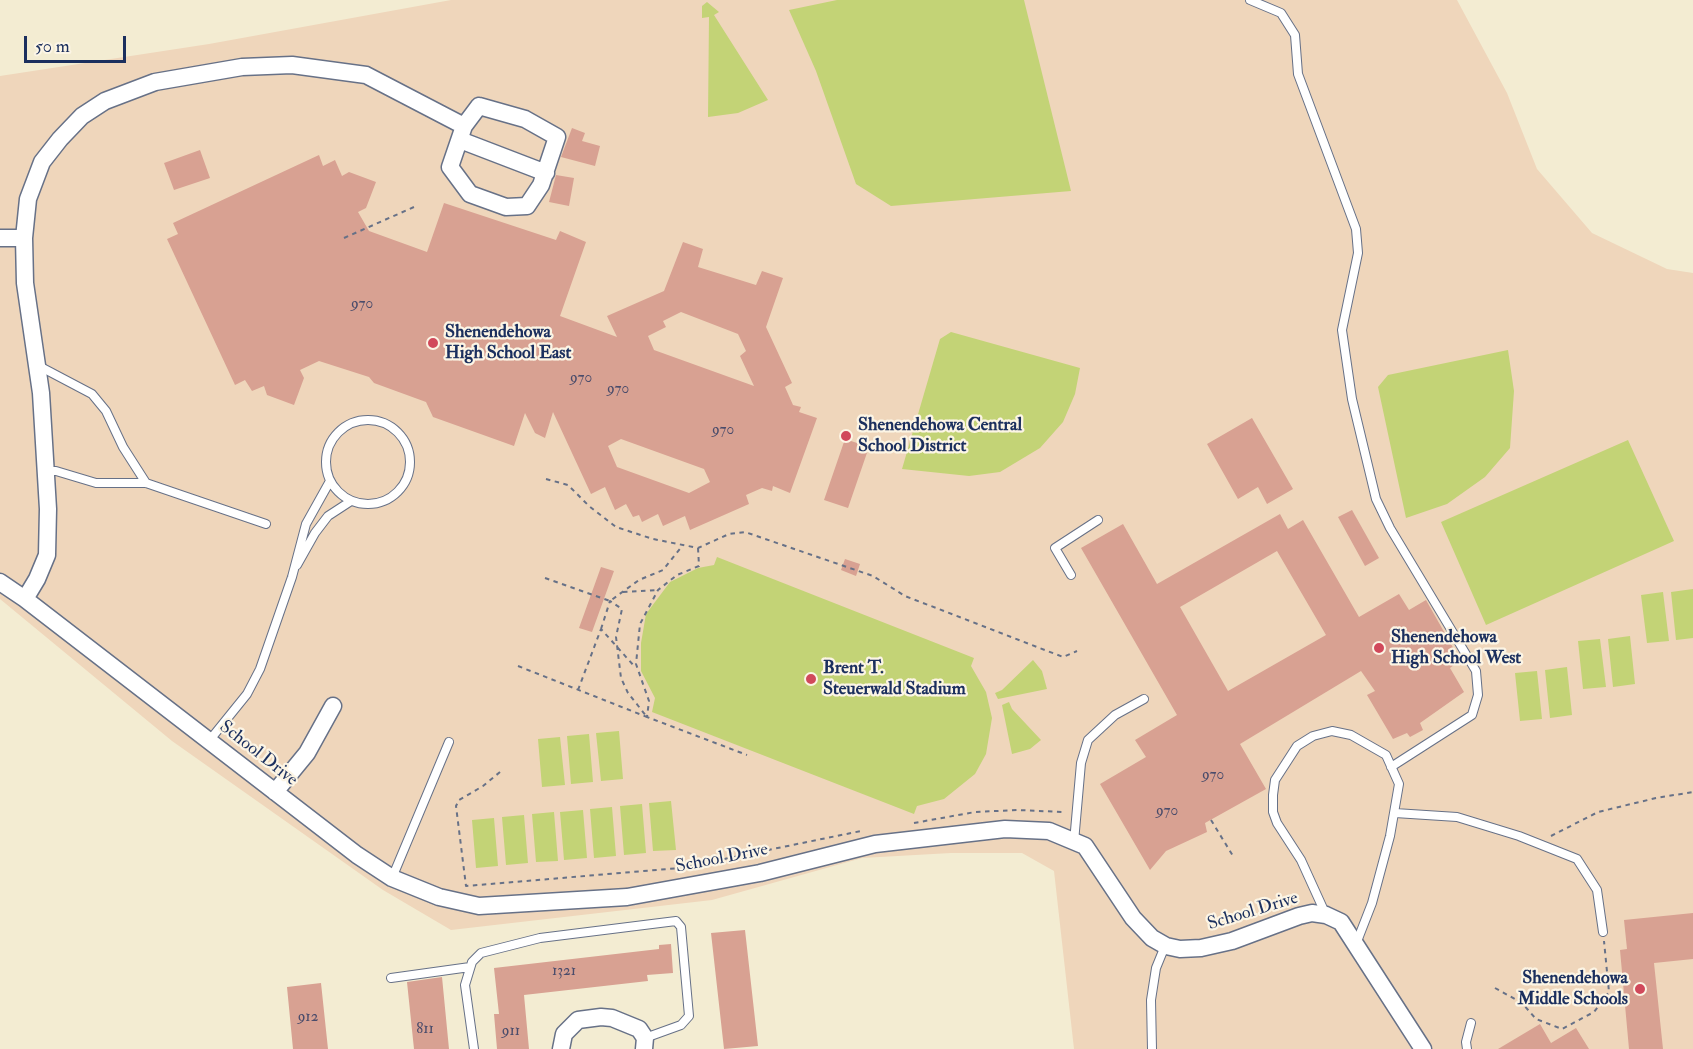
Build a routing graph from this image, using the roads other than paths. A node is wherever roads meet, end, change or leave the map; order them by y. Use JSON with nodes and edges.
{"nodes":[{"id":1,"x":1250,"y":0,"type":"edge"},
{"id":2,"x":462,"y":133,"type":"junction"},
{"id":3,"x":546,"y":173,"type":"junction"},
{"id":4,"x":0,"y":238,"type":"edge"},
{"id":5,"x":24,"y":238,"type":"junction"},
{"id":6,"x":36,"y":364,"type":"junction"},
{"id":7,"x":45,"y":471,"type":"junction"},
{"id":8,"x":330,"y":481,"type":"junction"},
{"id":9,"x":146,"y":483,"type":"junction"},
{"id":10,"x":351,"y":501,"type":"junction"},
{"id":11,"x":1098,"y":520,"type":"dead end"},
{"id":12,"x":266,"y":524,"type":"dead end"},
{"id":13,"x":1071,"y":575,"type":"dead end"},
{"id":14,"x":292,"y":576,"type":"junction"},
{"id":15,"x":0,"y":582,"type":"edge"},
{"id":16,"x":24,"y":598,"type":"junction"},
{"id":17,"x":1144,"y":699,"type":"dead end"},
{"id":18,"x":333,"y":706,"type":"dead end"},
{"id":19,"x":209,"y":741,"type":"junction"},
{"id":20,"x":449,"y":742,"type":"dead end"},
{"id":21,"x":1392,"y":767,"type":"junction"},
{"id":22,"x":275,"y":792,"type":"junction"},
{"id":23,"x":1395,"y":813,"type":"junction"},
{"id":24,"x":1074,"y":842,"type":"junction"},
{"id":25,"x":392,"y":878,"type":"junction"},
{"id":26,"x":1326,"y":915,"type":"junction"},
{"id":27,"x":1603,"y":932,"type":"road end"},
{"id":28,"x":1356,"y":944,"type":"junction"},
{"id":29,"x":1165,"y":946,"type":"junction"},
{"id":30,"x":470,"y":967,"type":"junction"},
{"id":31,"x":391,"y":978,"type":"dead end"},
{"id":32,"x":1471,"y":1023,"type":"dead end"},
{"id":33,"x":644,"y":1043,"type":"edge"},
{"id":34,"x":474,"y":1049,"type":"edge"},
{"id":35,"x":561,"y":1049,"type":"edge"},
{"id":36,"x":1152,"y":1049,"type":"edge"},
{"id":37,"x":1423,"y":1049,"type":"edge"},
{"id":38,"x":1467,"y":1049,"type":"edge"}],
"edges":[{"from":1,"to":21,"type":"lane"},
{"from":2,"to":3,"type":"street"},
{"from":2,"to":3,"type":"street"},
{"from":2,"to":3,"type":"street"},
{"from":2,"to":5,"type":"street"},
{"from":4,"to":5,"type":"street"},
{"from":5,"to":6,"type":"street"},
{"from":6,"to":7,"type":"street"},
{"from":6,"to":9,"type":"lane"},
{"from":7,"to":9,"type":"lane"},
{"from":7,"to":16,"type":"street"},
{"from":8,"to":10,"type":"lane"},
{"from":8,"to":10,"type":"lane"},
{"from":8,"to":14,"type":"lane"},
{"from":9,"to":12,"type":"lane"},
{"from":10,"to":14,"type":"lane"},
{"from":11,"to":13,"type":"lane"},
{"from":14,"to":19,"type":"lane"},
{"from":15,"to":16,"type":"street","name":"School Drive"},
{"from":16,"to":19,"type":"street","name":"School Drive"},
{"from":17,"to":24,"type":"lane"},
{"from":18,"to":22,"type":"street"},
{"from":19,"to":22,"type":"street","name":"School Drive"},
{"from":20,"to":25,"type":"lane"},
{"from":21,"to":23,"type":"lane"},
{"from":21,"to":26,"type":"lane"},
{"from":22,"to":25,"type":"street","name":"School Drive"},
{"from":23,"to":27,"type":"lane"},
{"from":23,"to":28,"type":"lane"},
{"from":24,"to":25,"type":"street","name":"School Drive"},
{"from":24,"to":29,"type":"street","name":"School Drive"},
{"from":26,"to":28,"type":"street","name":"School Drive"},
{"from":26,"to":29,"type":"street","name":"School Drive"},
{"from":28,"to":37,"type":"street","name":"School Drive"},
{"from":29,"to":36,"type":"lane"},
{"from":30,"to":31,"type":"lane"},
{"from":30,"to":33,"type":"lane"},
{"from":30,"to":34,"type":"lane"},
{"from":32,"to":38,"type":"lane"},
{"from":33,"to":35,"type":"street"}]}
